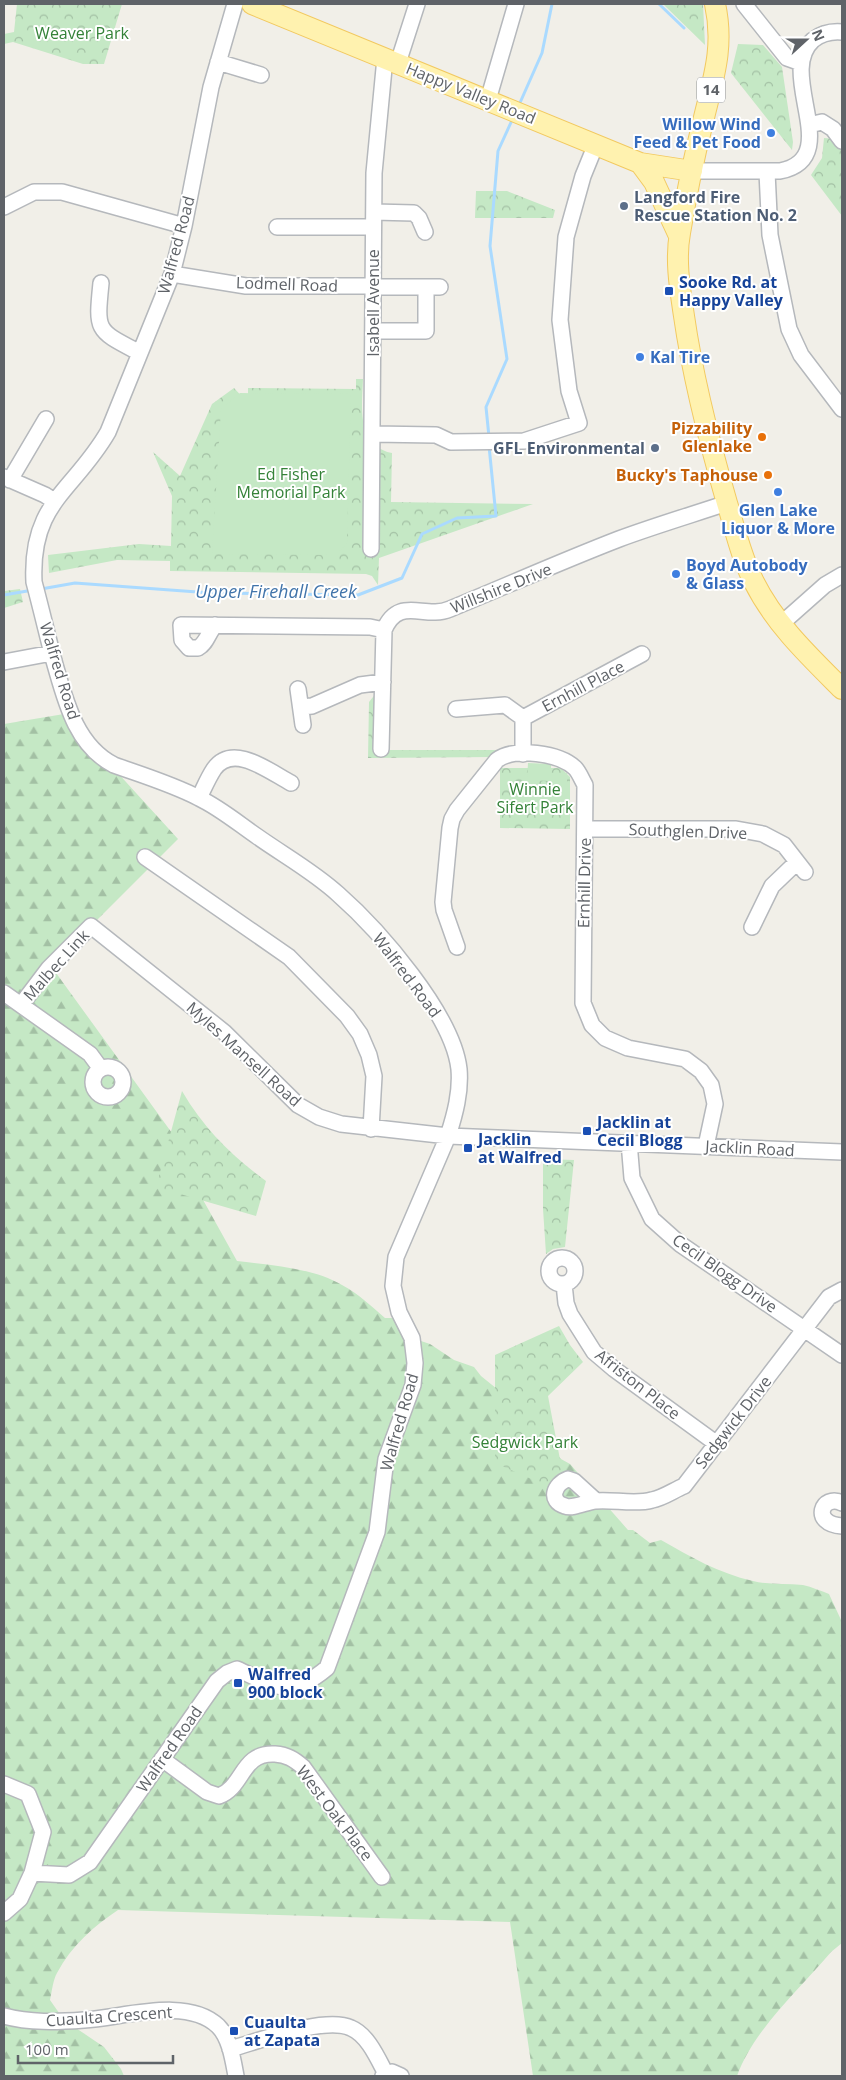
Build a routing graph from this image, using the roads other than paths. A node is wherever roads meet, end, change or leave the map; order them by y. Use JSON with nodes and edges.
{"nodes":[{"id":1,"x":235,"y":4,"type":"edge"},
{"id":2,"x":252,"y":4,"type":"edge"},
{"id":3,"x":417,"y":4,"type":"edge"},
{"id":4,"x":516,"y":4,"type":"edge"},
{"id":5,"x":715,"y":4,"type":"edge"},
{"id":6,"x":744,"y":4,"type":"edge"},
{"id":7,"x":842,"y":32,"type":"edge"},
{"id":8,"x":392,"y":60,"type":"junction"},
{"id":9,"x":218,"y":62,"type":"junction"},
{"id":10,"x":801,"y":63,"type":"junction"},
{"id":11,"x":261,"y":75,"type":"dead end"},
{"id":12,"x":488,"y":100,"type":"junction"},
{"id":13,"x":809,"y":125,"type":"junction"},
{"id":14,"x":842,"y":141,"type":"edge"},
{"id":15,"x":596,"y":144,"type":"junction"},
{"id":16,"x":640,"y":163,"type":"junction"},
{"id":17,"x":692,"y":171,"type":"junction"},
{"id":18,"x":767,"y":172,"type":"junction"},
{"id":19,"x":4,"y":207,"type":"edge"},
{"id":20,"x":373,"y":220,"type":"junction"},
{"id":21,"x":184,"y":226,"type":"junction"},
{"id":22,"x":276,"y":226,"type":"dead end"},
{"id":23,"x":425,"y":232,"type":"dead end"},
{"id":24,"x":679,"y":236,"type":"junction"},
{"id":25,"x":172,"y":274,"type":"junction"},
{"id":26,"x":101,"y":283,"type":"dead end"},
{"id":27,"x":372,"y":287,"type":"junction"},
{"id":28,"x":440,"y":287,"type":"dead end"},
{"id":29,"x":426,"y":295,"type":"dead end"},
{"id":30,"x":372,"y":332,"type":"junction"},
{"id":31,"x":140,"y":353,"type":"junction"},
{"id":32,"x":842,"y":409,"type":"edge"},
{"id":33,"x":46,"y":419,"type":"dead end"},
{"id":34,"x":373,"y":434,"type":"junction"},
{"id":35,"x":7,"y":479,"type":"edge"},
{"id":36,"x":54,"y":501,"type":"junction"},
{"id":37,"x":727,"y":503,"type":"junction"},
{"id":38,"x":371,"y":549,"type":"dead end"},
{"id":39,"x":842,"y":575,"type":"edge"},
{"id":40,"x":781,"y":624,"type":"junction"},
{"id":41,"x":215,"y":625,"type":"dead end"},
{"id":42,"x":384,"y":630,"type":"junction"},
{"id":43,"x":52,"y":653,"type":"junction"},
{"id":44,"x":642,"y":654,"type":"dead end"},
{"id":45,"x":4,"y":662,"type":"edge"},
{"id":46,"x":383,"y":682,"type":"junction"},
{"id":47,"x":298,"y":689,"type":"dead end"},
{"id":48,"x":842,"y":689,"type":"edge"},
{"id":49,"x":301,"y":708,"type":"junction"},
{"id":50,"x":456,"y":709,"type":"dead end"},
{"id":51,"x":523,"y":718,"type":"junction"},
{"id":52,"x":303,"y":725,"type":"dead end"},
{"id":53,"x":381,"y":749,"type":"dead end"},
{"id":54,"x":523,"y":754,"type":"junction"},
{"id":55,"x":291,"y":784,"type":"dead end"},
{"id":56,"x":199,"y":798,"type":"junction"},
{"id":57,"x":585,"y":828,"type":"junction"},
{"id":58,"x":145,"y":857,"type":"dead end"},
{"id":59,"x":91,"y":926,"type":"joint"},
{"id":60,"x":752,"y":928,"type":"dead end"},
{"id":61,"x":457,"y":948,"type":"dead end"},
{"id":62,"x":4,"y":993,"type":"edge"},
{"id":63,"x":21,"y":1005,"type":"junction"},
{"id":64,"x":101,"y":1069,"type":"dead end"},
{"id":65,"x":371,"y":1129,"type":"junction"},
{"id":66,"x":448,"y":1136,"type":"junction"},
{"id":67,"x":629,"y":1142,"type":"junction"},
{"id":68,"x":706,"y":1146,"type":"junction"},
{"id":69,"x":842,"y":1152,"type":"edge"},
{"id":70,"x":564,"y":1284,"type":"dead end"},
{"id":71,"x":842,"y":1290,"type":"edge"},
{"id":72,"x":806,"y":1329,"type":"junction"},
{"id":73,"x":842,"y":1355,"type":"edge"},
{"id":74,"x":717,"y":1444,"type":"junction"},
{"id":75,"x":596,"y":1501,"type":"dead end"},
{"id":76,"x":842,"y":1503,"type":"edge"},
{"id":77,"x":842,"y":1526,"type":"edge"},
{"id":78,"x":162,"y":1759,"type":"junction"},
{"id":79,"x":4,"y":1784,"type":"edge"},
{"id":80,"x":32,"y":1874,"type":"junction"},
{"id":81,"x":382,"y":1877,"type":"dead end"},
{"id":82,"x":4,"y":1912,"type":"edge"},
{"id":83,"x":4,"y":2016,"type":"edge"},
{"id":84,"x":230,"y":2049,"type":"junction"},
{"id":85,"x":384,"y":2075,"type":"edge"},
{"id":86,"x":236,"y":2076,"type":"edge"},
{"id":87,"x":401,"y":2076,"type":"edge"}],
"edges":[{"from":1,"to":9,"type":"street","name":"Walfred Road"},
{"from":2,"to":8,"type":"main road","name":"Happy Valley Road"},
{"from":3,"to":8,"type":"street","name":"Isabell Avenue"},
{"from":4,"to":12,"type":"street"},
{"from":5,"to":17,"type":"main road","number":"14"},
{"from":6,"to":10,"type":"street"},
{"from":7,"to":10,"type":"street"},
{"from":8,"to":12,"type":"main road","name":"Happy Valley Road"},
{"from":8,"to":20,"type":"street","name":"Isabell Avenue"},
{"from":9,"to":11,"type":"street"},
{"from":9,"to":21,"type":"street","name":"Walfred Road"},
{"from":10,"to":13,"type":"street"},
{"from":12,"to":15,"type":"main road","name":"Happy Valley Road"},
{"from":13,"to":14,"type":"street"},
{"from":13,"to":18,"type":"street"},
{"from":15,"to":16,"type":"main road","name":"Happy Valley Road"},
{"from":15,"to":34,"type":"street"},
{"from":16,"to":17,"type":"main road","name":"Happy Valley Road"},
{"from":16,"to":24,"type":"main road"},
{"from":17,"to":18,"type":"street"},
{"from":17,"to":24,"type":"main road","number":"14"},
{"from":18,"to":32,"type":"street"},
{"from":19,"to":21,"type":"street"},
{"from":20,"to":22,"type":"street"},
{"from":20,"to":23,"type":"street"},
{"from":20,"to":27,"type":"street","name":"Isabell Avenue"},
{"from":21,"to":25,"type":"street","name":"Walfred Road"},
{"from":24,"to":37,"type":"main road","number":"14"},
{"from":25,"to":27,"type":"street","name":"Lodmell Road"},
{"from":25,"to":31,"type":"street","name":"Walfred Road"},
{"from":26,"to":31,"type":"street"},
{"from":27,"to":28,"type":"street","name":"Lodmell Road"},
{"from":27,"to":30,"type":"street","name":"Isabell Avenue"},
{"from":29,"to":30,"type":"street"},
{"from":30,"to":34,"type":"street","name":"Isabell Avenue"},
{"from":31,"to":36,"type":"street","name":"Walfred Road"},
{"from":33,"to":35,"type":"street"},
{"from":34,"to":38,"type":"street","name":"Isabell Avenue"},
{"from":35,"to":36,"type":"street"},
{"from":36,"to":43,"type":"street","name":"Walfred Road"},
{"from":37,"to":40,"type":"main road","number":"14"},
{"from":37,"to":42,"type":"street","name":"Willshire Drive"},
{"from":39,"to":40,"type":"street"},
{"from":40,"to":48,"type":"main road","number":"14"},
{"from":41,"to":42,"type":"street"},
{"from":42,"to":46,"type":"street"},
{"from":43,"to":45,"type":"street"},
{"from":43,"to":56,"type":"street","name":"Walfred Road"},
{"from":44,"to":51,"type":"street","name":"Ernhill Place"},
{"from":46,"to":49,"type":"street"},
{"from":46,"to":53,"type":"street"},
{"from":47,"to":49,"type":"street"},
{"from":49,"to":52,"type":"street"},
{"from":50,"to":51,"type":"street","name":"Ernhill Place"},
{"from":51,"to":54,"type":"street","name":"Ernhill Place"},
{"from":54,"to":57,"type":"street","name":"Ernhill Drive"},
{"from":54,"to":61,"type":"street","name":"Ernhill Drive"},
{"from":55,"to":56,"type":"street"},
{"from":56,"to":66,"type":"street","name":"Walfred Road"},
{"from":57,"to":60,"type":"street","name":"Southglen Drive"},
{"from":57,"to":68,"type":"street","name":"Ernhill Drive"},
{"from":58,"to":65,"type":"street"},
{"from":59,"to":63,"type":"street","name":"Malbec Link"},
{"from":59,"to":65,"type":"street","name":"Myles Mansell Road"},
{"from":62,"to":63,"type":"street"},
{"from":63,"to":64,"type":"street"},
{"from":65,"to":66,"type":"street","name":"Myles Mansell Road"},
{"from":66,"to":67,"type":"street","name":"Jacklin Road"},
{"from":66,"to":78,"type":"street","name":"Walfred Road"},
{"from":67,"to":68,"type":"street","name":"Jacklin Road"},
{"from":67,"to":72,"type":"street","name":"Cecil Blogg Drive"},
{"from":68,"to":69,"type":"street","name":"Jacklin Road"},
{"from":70,"to":74,"type":"street","name":"Afriston Place"},
{"from":71,"to":72,"type":"street","name":"Sedgwick Drive"},
{"from":72,"to":73,"type":"street","name":"Cecil Blogg Drive"},
{"from":72,"to":74,"type":"street","name":"Sedgwick Drive"},
{"from":74,"to":75,"type":"street","name":"Sedgwick Drive"},
{"from":76,"to":77,"type":"street"},
{"from":78,"to":80,"type":"street","name":"Walfred Road"},
{"from":78,"to":81,"type":"street","name":"West Oak Place"},
{"from":79,"to":80,"type":"street"},
{"from":80,"to":82,"type":"street"},
{"from":83,"to":84,"type":"street","name":"Cuaulta Crescent"},
{"from":84,"to":85,"type":"street"},
{"from":84,"to":86,"type":"street","name":"Cuaulta Crescent"},
{"from":85,"to":87,"type":"street"}]}
